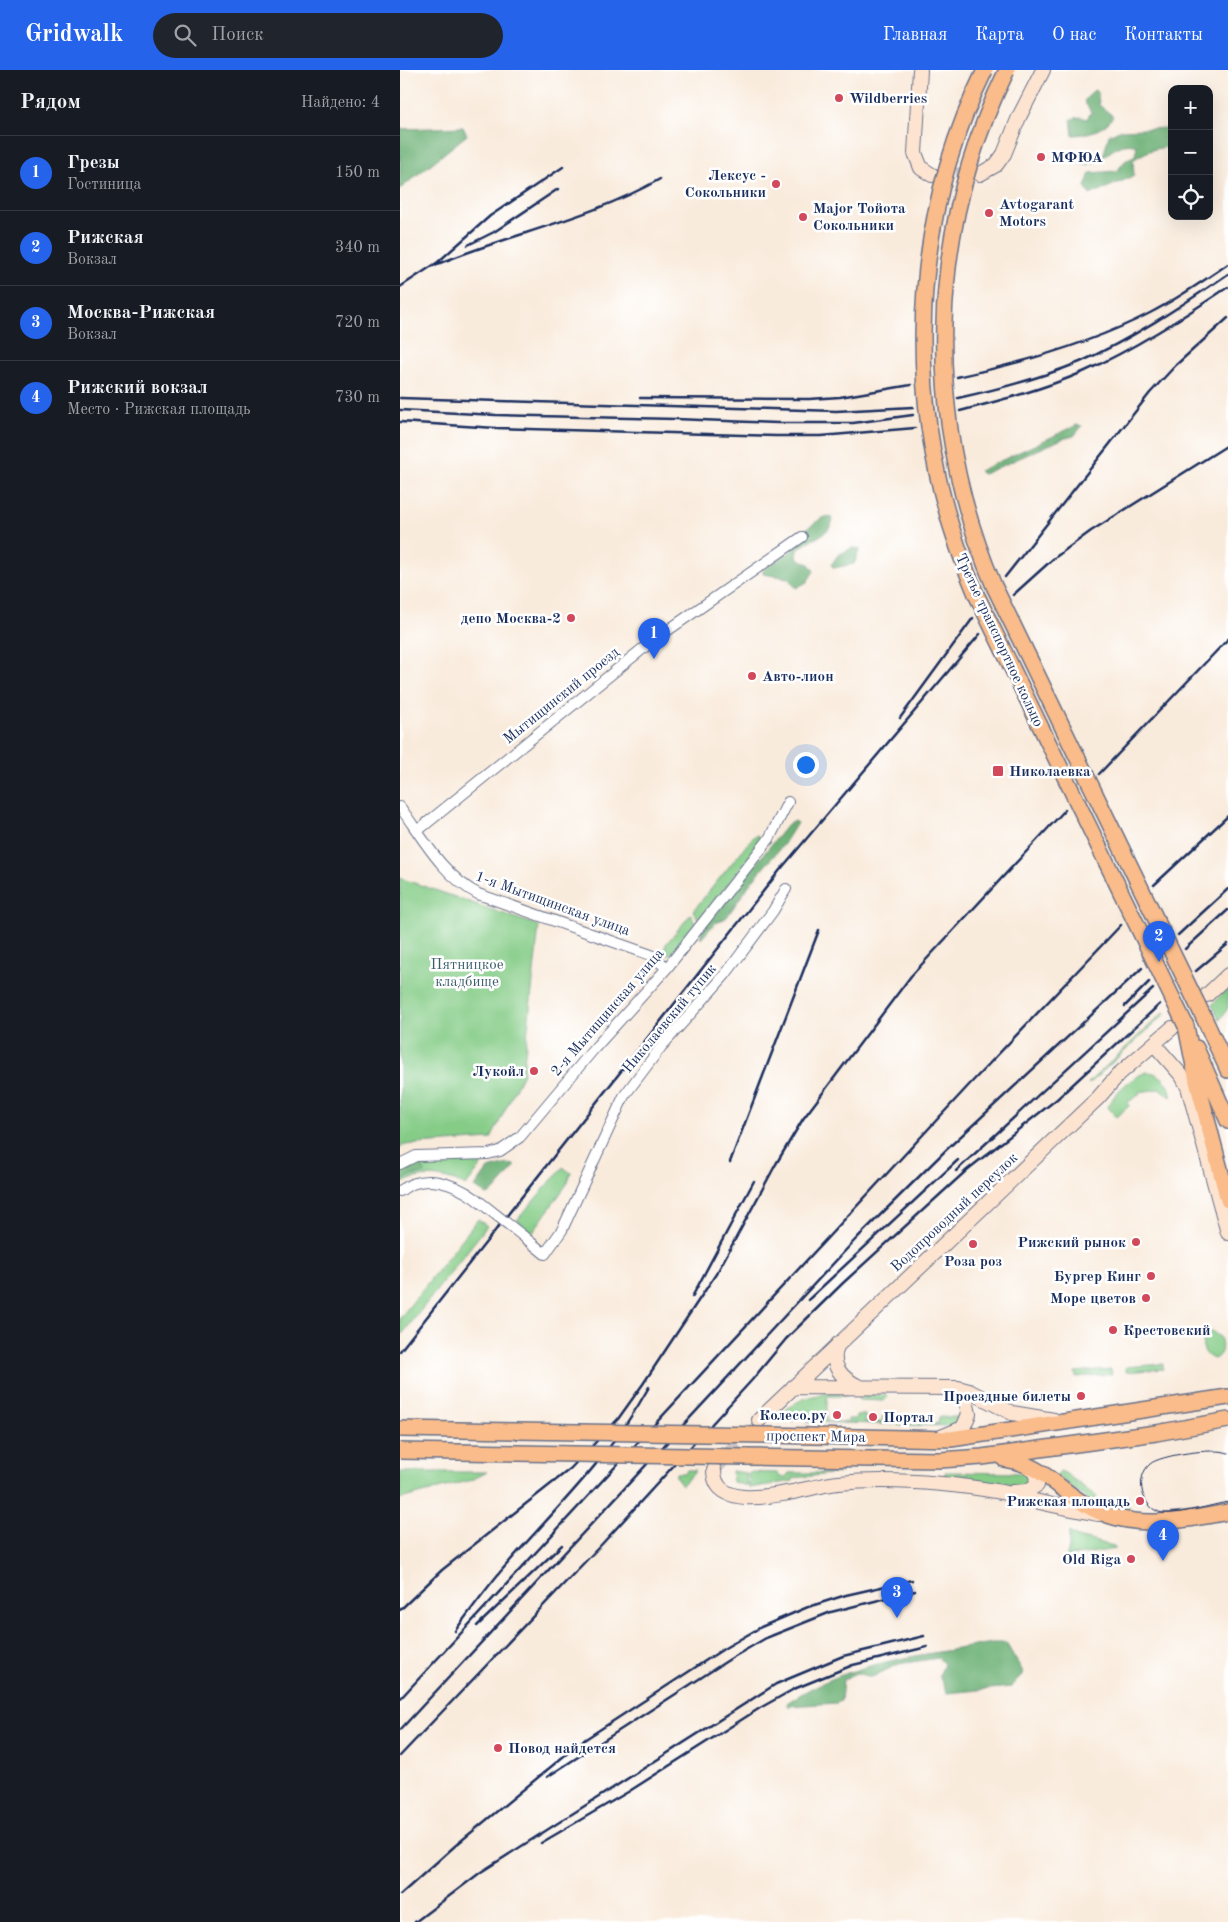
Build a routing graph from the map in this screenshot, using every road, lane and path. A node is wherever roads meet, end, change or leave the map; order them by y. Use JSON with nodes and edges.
{"nodes":[{"id":1,"x":920,"y":70,"type":"edge"},
{"id":2,"x":985,"y":70,"type":"edge"},
{"id":3,"x":1007,"y":70,"type":"edge"},
{"id":4,"x":1043,"y":70,"type":"edge"},
{"id":5,"x":980,"y":174,"type":"tunnel mouth"},
{"id":6,"x":932,"y":175,"type":"dead end"},
{"id":7,"x":802,"y":537,"type":"dead end"},
{"id":8,"x":788,"y":802,"type":"dead end"},
{"id":9,"x":400,"y":807,"type":"edge"},
{"id":10,"x":417,"y":831,"type":"junction"},
{"id":11,"x":786,"y":889,"type":"dead end"},
{"id":12,"x":667,"y":968,"type":"junction"},
{"id":13,"x":1228,"y":975,"type":"edge"},
{"id":14,"x":1207,"y":994,"type":"dead end"},
{"id":15,"x":1179,"y":1027,"type":"junction"},
{"id":16,"x":1154,"y":1044,"type":"junction"},
{"id":17,"x":1223,"y":1053,"type":"edge"},
{"id":18,"x":1228,"y":1070,"type":"edge"},
{"id":19,"x":1228,"y":1121,"type":"edge"},
{"id":20,"x":400,"y":1164,"type":"edge"},
{"id":21,"x":400,"y":1191,"type":"edge"},
{"id":22,"x":1228,"y":1200,"type":"edge"},
{"id":23,"x":1228,"y":1233,"type":"edge"},
{"id":24,"x":839,"y":1343,"type":"junction"},
{"id":25,"x":793,"y":1387,"type":"junction"},
{"id":26,"x":861,"y":1388,"type":"junction"},
{"id":27,"x":937,"y":1388,"type":"junction"},
{"id":28,"x":1228,"y":1392,"type":"edge"},
{"id":29,"x":1228,"y":1397,"type":"edge"},
{"id":30,"x":1211,"y":1399,"type":"junction"},
{"id":31,"x":759,"y":1420,"type":"tunnel mouth"},
{"id":32,"x":1073,"y":1420,"type":"junction"},
{"id":33,"x":1228,"y":1420,"type":"edge"},
{"id":34,"x":400,"y":1429,"type":"edge"},
{"id":35,"x":930,"y":1439,"type":"junction"},
{"id":36,"x":400,"y":1451,"type":"edge"},
{"id":37,"x":982,"y":1457,"type":"junction"},
{"id":38,"x":1023,"y":1462,"type":"junction"},
{"id":39,"x":714,"y":1470,"type":"dead end"},
{"id":40,"x":1004,"y":1492,"type":"junction"},
{"id":41,"x":1228,"y":1512,"type":"edge"},
{"id":42,"x":1108,"y":1516,"type":"junction"}],
"edges":[{"from":1,"to":6,"type":"main road"},
{"from":2,"to":15,"type":"main road","name":"Третье транспортное кольцо","bridge":true},
{"from":3,"to":17,"type":"main road","name":"Третье транспортное кольцо","bridge":true},
{"from":4,"to":5,"type":"main road"},
{"from":7,"to":10,"type":"street","name":"Мытищинский проезд"},
{"from":8,"to":12,"type":"street","name":"2-я Мытищинская улица"},
{"from":9,"to":10,"type":"street","name":"1-я Мытищинская улица"},
{"from":10,"to":12,"type":"street","name":"1-я Мытищинская улица"},
{"from":11,"to":21,"type":"street","name":"Николаевский тупик","bridge":true},
{"from":12,"to":20,"type":"street","name":"2-я Мытищинская улица"},
{"from":13,"to":14,"type":"main road"},
{"from":15,"to":16,"type":"main road","name":"Водопроводный переулок"},
{"from":15,"to":19,"type":"main road","name":"Третье транспортное кольцо"},
{"from":15,"to":22,"type":"main road"},
{"from":16,"to":23,"type":"main road"},
{"from":16,"to":24,"type":"main road","name":"Водопроводный переулок"},
{"from":17,"to":18,"type":"main road","name":"Третье транспортное кольцо"},
{"from":24,"to":25,"type":"main road","name":"Водопроводный переулок"},
{"from":24,"to":26,"type":"main road"},
{"from":25,"to":26,"type":"main road"},
{"from":25,"to":31,"type":"main road","name":"Водопроводный переулок"},
{"from":26,"to":27,"type":"main road"},
{"from":27,"to":32,"type":"main road"},
{"from":27,"to":35,"type":"main road"},
{"from":28,"to":30,"type":"main road"},
{"from":29,"to":30,"type":"main road","name":"проспект Мира"},
{"from":30,"to":32,"type":"main road","name":"проспект Мира"},
{"from":32,"to":35,"type":"main road","name":"проспект Мира"},
{"from":33,"to":37,"type":"main road","name":"проспект Мира"},
{"from":34,"to":35,"type":"main road","name":"проспект Мира","bridge":true},
{"from":36,"to":37,"type":"main road","name":"проспект Мира","bridge":true},
{"from":37,"to":38,"type":"main road"},
{"from":38,"to":40,"type":"main road"},
{"from":38,"to":42,"type":"main road"},
{"from":39,"to":40,"type":"main road"},
{"from":40,"to":42,"type":"main road"},
{"from":41,"to":42,"type":"main road"}]}
